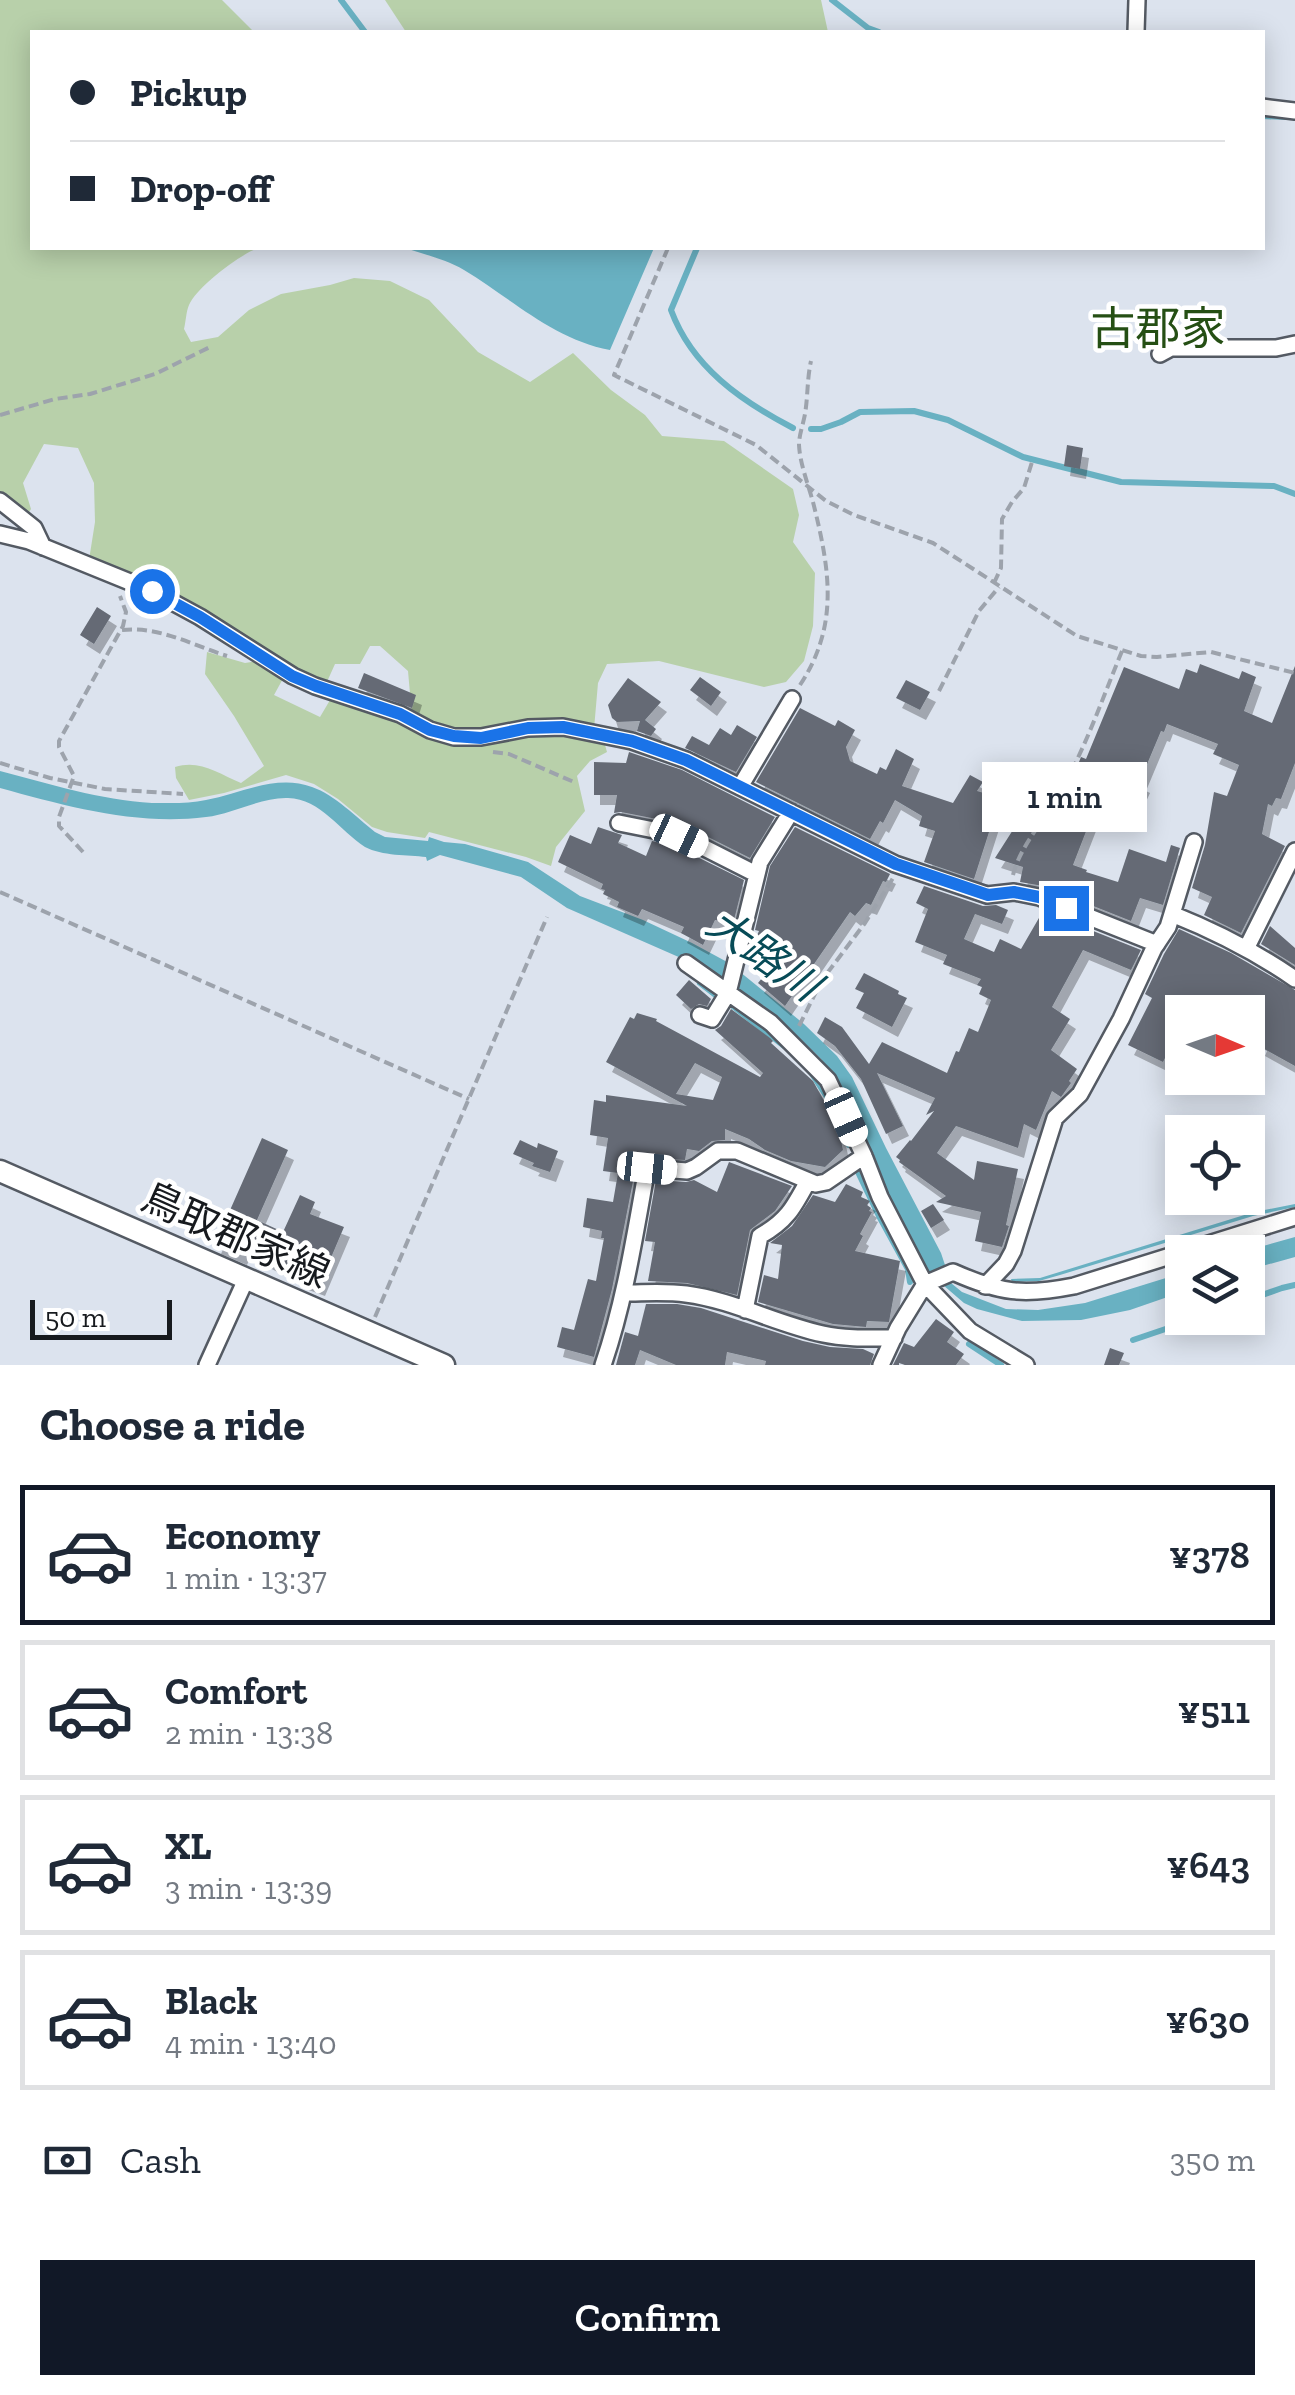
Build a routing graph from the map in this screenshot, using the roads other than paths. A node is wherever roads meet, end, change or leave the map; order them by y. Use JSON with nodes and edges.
{"nodes":[{"id":1,"x":1137,"y":0,"type":"edge"},
{"id":2,"x":1136,"y":30,"type":"edge"},
{"id":3,"x":1265,"y":107,"type":"edge"},
{"id":4,"x":1295,"y":111,"type":"edge"},
{"id":5,"x":1295,"y":344,"type":"edge"},
{"id":6,"x":1160,"y":354,"type":"dead end"},
{"id":7,"x":0,"y":502,"type":"edge"},
{"id":8,"x":0,"y":534,"type":"edge"},
{"id":9,"x":43,"y":547,"type":"junction"},
{"id":10,"x":792,"y":699,"type":"road end"},
{"id":11,"x":740,"y":787,"type":"junction"},
{"id":12,"x":791,"y":812,"type":"junction"},
{"id":13,"x":619,"y":823,"type":"dead end"},
{"id":14,"x":1194,"y":842,"type":"dead end"},
{"id":15,"x":1295,"y":851,"type":"edge"},
{"id":16,"x":756,"y":874,"type":"junction"},
{"id":17,"x":1172,"y":914,"type":"junction"},
{"id":18,"x":1157,"y":944,"type":"junction"},
{"id":19,"x":1247,"y":947,"type":"junction"},
{"id":20,"x":686,"y":963,"type":"dead end"},
{"id":21,"x":1295,"y":979,"type":"edge"},
{"id":22,"x":728,"y":993,"type":"junction"},
{"id":23,"x":700,"y":1015,"type":"dead end"},
{"id":24,"x":864,"y":1156,"type":"junction"},
{"id":25,"x":0,"y":1171,"type":"edge"},
{"id":26,"x":808,"y":1181,"type":"junction"},
{"id":27,"x":1295,"y":1217,"type":"edge"},
{"id":28,"x":247,"y":1277,"type":"junction"},
{"id":29,"x":928,"y":1283,"type":"junction"},
{"id":30,"x":985,"y":1286,"type":"junction"},
{"id":31,"x":623,"y":1293,"type":"junction"},
{"id":32,"x":745,"y":1310,"type":"junction"},
{"id":33,"x":894,"y":1338,"type":"junction"},
{"id":34,"x":207,"y":1365,"type":"edge"},
{"id":35,"x":444,"y":1365,"type":"edge"},
{"id":36,"x":603,"y":1365,"type":"edge"},
{"id":37,"x":881,"y":1365,"type":"edge"},
{"id":38,"x":1026,"y":1365,"type":"edge"}],
"edges":[{"from":1,"to":2,"type":"street"},
{"from":3,"to":4,"type":"street"},
{"from":5,"to":6,"type":"street"},
{"from":7,"to":9,"type":"street"},
{"from":8,"to":9,"type":"street"},
{"from":9,"to":11,"type":"street"},
{"from":10,"to":11,"type":"street"},
{"from":11,"to":12,"type":"street"},
{"from":12,"to":16,"type":"street"},
{"from":12,"to":18,"type":"street"},
{"from":13,"to":16,"type":"street"},
{"from":14,"to":17,"type":"street"},
{"from":15,"to":19,"type":"street"},
{"from":16,"to":22,"type":"street"},
{"from":17,"to":18,"type":"street"},
{"from":17,"to":19,"type":"street"},
{"from":18,"to":30,"type":"street"},
{"from":19,"to":21,"type":"street"},
{"from":20,"to":22,"type":"street"},
{"from":22,"to":23,"type":"street"},
{"from":22,"to":24,"type":"street"},
{"from":24,"to":26,"type":"street"},
{"from":24,"to":29,"type":"street"},
{"from":25,"to":28,"type":"main road","name":"鳥取郡家線"},
{"from":26,"to":31,"type":"street"},
{"from":26,"to":32,"type":"street"},
{"from":27,"to":30,"type":"street"},
{"from":28,"to":34,"type":"street"},
{"from":28,"to":35,"type":"main road","name":"鳥取郡家線"},
{"from":29,"to":30,"type":"street"},
{"from":29,"to":33,"type":"street"},
{"from":29,"to":38,"type":"street"},
{"from":31,"to":32,"type":"street"},
{"from":31,"to":36,"type":"street"},
{"from":32,"to":33,"type":"street"},
{"from":33,"to":37,"type":"street"}]}
